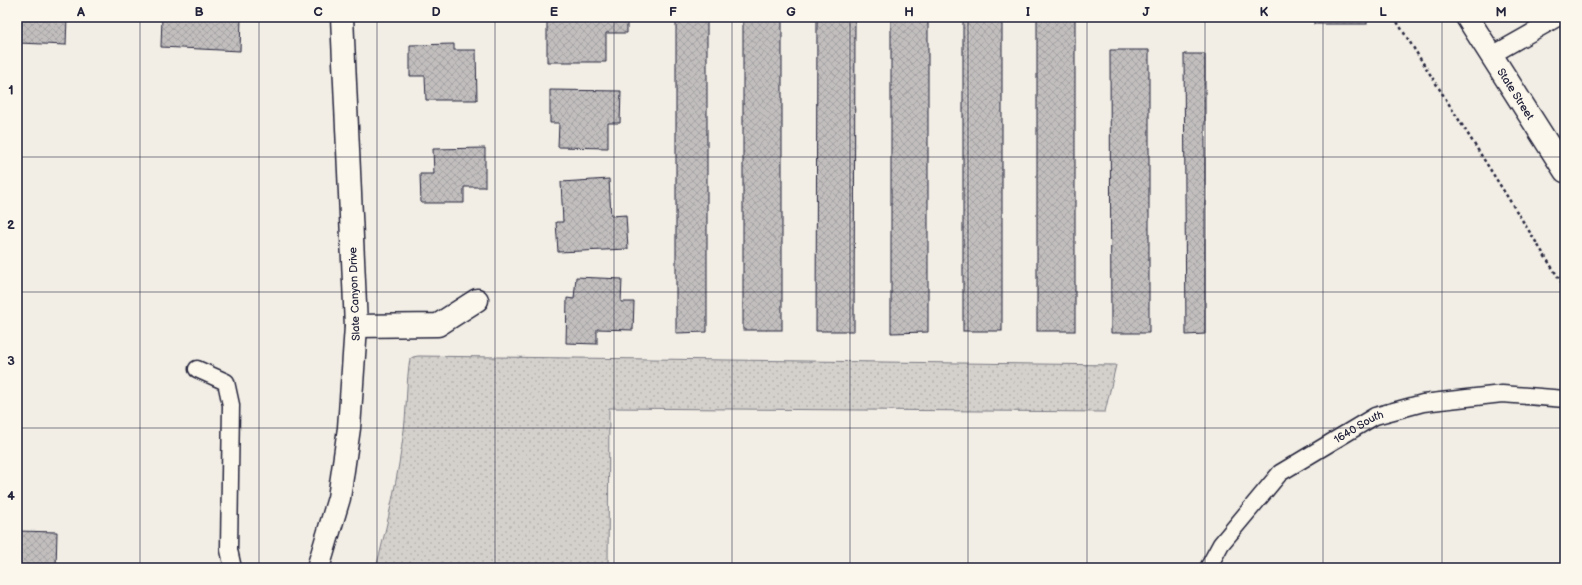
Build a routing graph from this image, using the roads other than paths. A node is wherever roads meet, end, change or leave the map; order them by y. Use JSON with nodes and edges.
{"nodes":[{"id":1,"x":342,"y":17,"type":"edge"},
{"id":2,"x":1559,"y":17,"type":"edge"},
{"id":3,"x":1472,"y":19,"type":"edge"},
{"id":4,"x":1492,"y":55,"type":"junction"},
{"id":5,"x":1565,"y":171,"type":"edge"},
{"id":6,"x":477,"y":300,"type":"dead end"},
{"id":7,"x":356,"y":326,"type":"junction"},
{"id":8,"x":197,"y":370,"type":"dead end"},
{"id":9,"x":1565,"y":399,"type":"edge"},
{"id":10,"x":233,"y":568,"type":"edge"},
{"id":11,"x":318,"y":568,"type":"edge"},
{"id":12,"x":1208,"y":568,"type":"edge"}],
"edges":[{"from":1,"to":7,"type":"street","name":"Slate Canyon Drive"},
{"from":2,"to":4,"type":"lane"},
{"from":3,"to":4,"type":"street","name":"State Street"},
{"from":4,"to":5,"type":"street","name":"State Street"},
{"from":6,"to":7,"type":"street"},
{"from":7,"to":11,"type":"street","name":"Slate Canyon Drive"},
{"from":8,"to":10,"type":"lane"},
{"from":9,"to":12,"type":"lane","name":"1640 South"}]}
